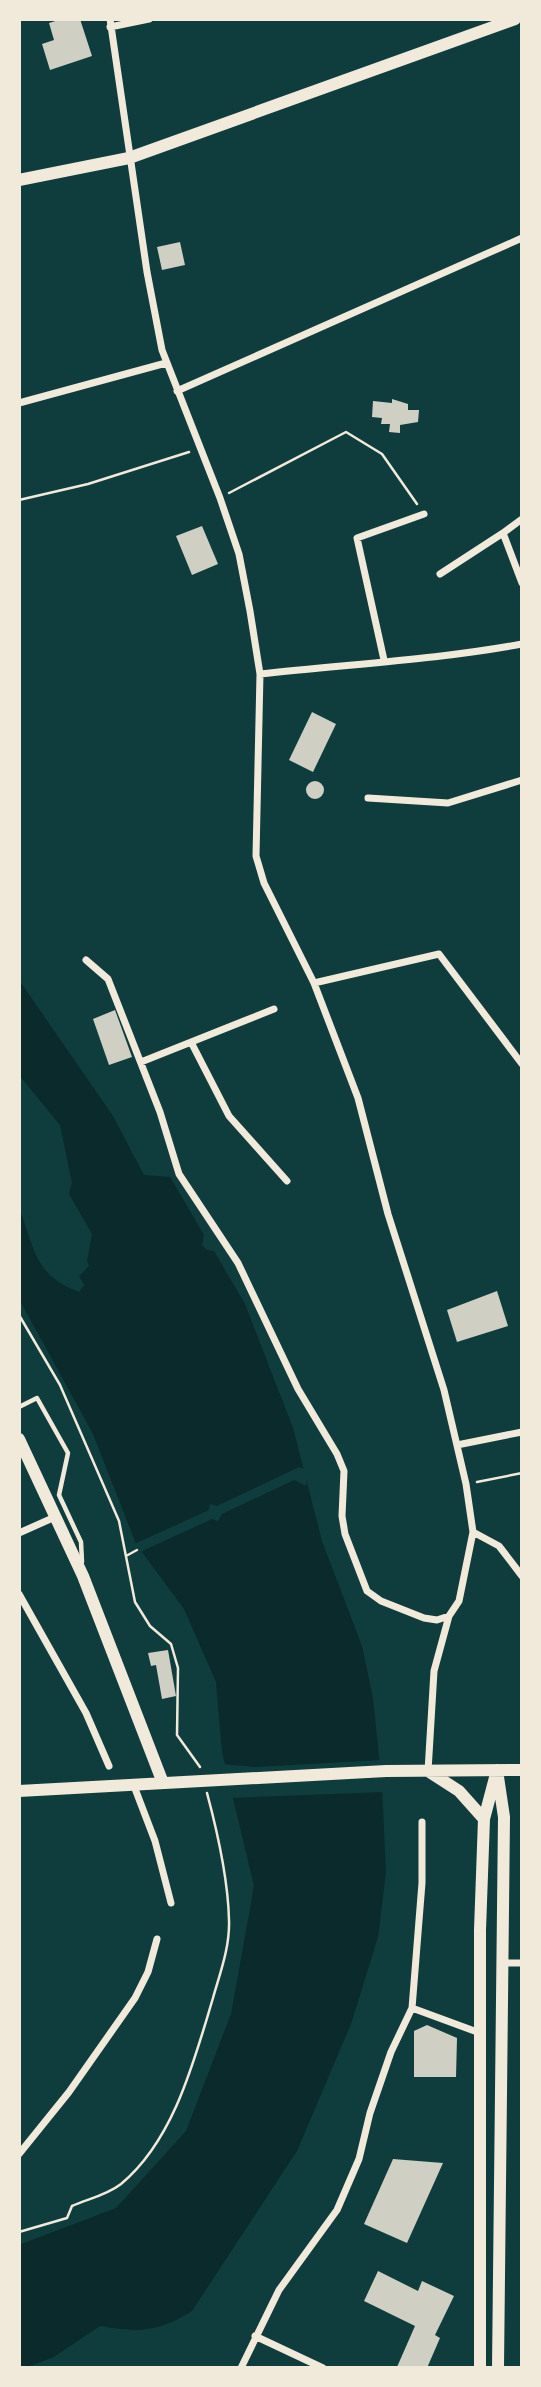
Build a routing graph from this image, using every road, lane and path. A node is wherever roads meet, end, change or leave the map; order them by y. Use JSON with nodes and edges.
{"nodes":[{"id":1,"x":149,"y":19,"type":"edge"},
{"id":2,"x":515,"y":19,"type":"edge"},
{"id":3,"x":110,"y":23,"type":"edge"},
{"id":4,"x":129,"y":158,"type":"junction"},
{"id":5,"x":19,"y":180,"type":"edge"},
{"id":6,"x":522,"y":238,"type":"edge"},
{"id":7,"x":166,"y":363,"type":"junction"},
{"id":8,"x":177,"y":391,"type":"junction"},
{"id":9,"x":20,"y":401,"type":"edge"},
{"id":10,"x":199,"y":449,"type":"junction"},
{"id":11,"x":220,"y":498,"type":"junction"},
{"id":12,"x":19,"y":500,"type":"edge"},
{"id":13,"x":424,"y":514,"type":"joint"},
{"id":14,"x":522,"y":519,"type":"edge"},
{"id":15,"x":503,"y":533,"type":"junction"},
{"id":16,"x":440,"y":574,"type":"dead end"},
{"id":17,"x":522,"y":583,"type":"edge"},
{"id":18,"x":522,"y":644,"type":"edge"},
{"id":19,"x":384,"y":660,"type":"junction"},
{"id":20,"x":260,"y":674,"type":"junction"},
{"id":21,"x":522,"y":780,"type":"edge"},
{"id":22,"x":368,"y":798,"type":"dead end"},
{"id":23,"x":86,"y":960,"type":"dead end"},
{"id":24,"x":314,"y":983,"type":"junction"},
{"id":25,"x":274,"y":1009,"type":"dead end"},
{"id":26,"x":191,"y":1042,"type":"junction"},
{"id":27,"x":141,"y":1062,"type":"junction"},
{"id":28,"x":522,"y":1064,"type":"edge"},
{"id":29,"x":287,"y":1181,"type":"dead end"},
{"id":30,"x":19,"y":1315,"type":"edge"},
{"id":31,"x":19,"y":1408,"type":"edge"},
{"id":32,"x":522,"y":1432,"type":"edge"},
{"id":33,"x":19,"y":1439,"type":"edge"},
{"id":34,"x":457,"y":1445,"type":"junction"},
{"id":35,"x":522,"y":1473,"type":"edge"},
{"id":36,"x":466,"y":1484,"type":"junction"},
{"id":37,"x":55,"y":1517,"type":"junction"},
{"id":38,"x":473,"y":1532,"type":"junction"},
{"id":39,"x":19,"y":1533,"type":"edge"},
{"id":40,"x":137,"y":1550,"type":"dead end"},
{"id":41,"x":126,"y":1556,"type":"junction"},
{"id":42,"x":83,"y":1576,"type":"junction"},
{"id":43,"x":522,"y":1576,"type":"edge"},
{"id":44,"x":19,"y":1594,"type":"edge"},
{"id":45,"x":449,"y":1616,"type":"junction"},
{"id":46,"x":199,"y":1763,"type":"dead end"},
{"id":47,"x":109,"y":1766,"type":"dead end"},
{"id":48,"x":498,"y":1770,"type":"junction"},
{"id":49,"x":522,"y":1770,"type":"edge"},
{"id":50,"x":428,"y":1771,"type":"junction"},
{"id":51,"x":163,"y":1783,"type":"junction"},
{"id":52,"x":134,"y":1786,"type":"junction"},
{"id":53,"x":19,"y":1791,"type":"edge"},
{"id":54,"x":212,"y":1813,"type":"dead end"},
{"id":55,"x":484,"y":1819,"type":"junction"},
{"id":56,"x":422,"y":1822,"type":"dead end"},
{"id":57,"x":171,"y":1903,"type":"dead end"},
{"id":58,"x":157,"y":1939,"type":"dead end"},
{"id":59,"x":501,"y":1963,"type":"junction"},
{"id":60,"x":522,"y":1963,"type":"edge"},
{"id":61,"x":412,"y":2008,"type":"junction"},
{"id":62,"x":480,"y":2033,"type":"junction"},
{"id":63,"x":19,"y":2154,"type":"edge"},
{"id":64,"x":19,"y":2232,"type":"edge"},
{"id":65,"x":256,"y":2336,"type":"junction"},
{"id":66,"x":241,"y":2368,"type":"edge"},
{"id":67,"x":323,"y":2368,"type":"edge"},
{"id":68,"x":480,"y":2368,"type":"edge"},
{"id":69,"x":498,"y":2368,"type":"edge"}],
"edges":[{"from":1,"to":3,"type":"street"},
{"from":2,"to":4,"type":"main road"},
{"from":3,"to":4,"type":"street"},
{"from":4,"to":5,"type":"main road"},
{"from":4,"to":7,"type":"street"},
{"from":6,"to":8,"type":"street"},
{"from":7,"to":8,"type":"street"},
{"from":7,"to":9,"type":"street"},
{"from":8,"to":10,"type":"street"},
{"from":10,"to":11,"type":"street"},
{"from":10,"to":12,"type":"path"},
{"from":11,"to":13,"type":"path"},
{"from":11,"to":20,"type":"street"},
{"from":13,"to":19,"type":"street"},
{"from":14,"to":15,"type":"street"},
{"from":15,"to":16,"type":"street"},
{"from":15,"to":17,"type":"street"},
{"from":18,"to":19,"type":"street"},
{"from":19,"to":20,"type":"street"},
{"from":20,"to":24,"type":"street"},
{"from":21,"to":22,"type":"street"},
{"from":23,"to":27,"type":"street"},
{"from":24,"to":28,"type":"street"},
{"from":24,"to":34,"type":"street"},
{"from":25,"to":26,"type":"street"},
{"from":26,"to":27,"type":"street"},
{"from":26,"to":29,"type":"street"},
{"from":27,"to":45,"type":"street"},
{"from":30,"to":41,"type":"path"},
{"from":31,"to":42,"type":"lane"},
{"from":32,"to":34,"type":"street"},
{"from":33,"to":37,"type":"main road"},
{"from":34,"to":36,"type":"street"},
{"from":35,"to":36,"type":"path"},
{"from":36,"to":38,"type":"street"},
{"from":37,"to":39,"type":"street"},
{"from":37,"to":42,"type":"main road"},
{"from":38,"to":43,"type":"street"},
{"from":38,"to":45,"type":"street"},
{"from":40,"to":41,"type":"path"},
{"from":41,"to":46,"type":"path"},
{"from":42,"to":51,"type":"main road"},
{"from":44,"to":47,"type":"street"},
{"from":45,"to":50,"type":"street"},
{"from":48,"to":49,"type":"main road"},
{"from":48,"to":50,"type":"main road"},
{"from":48,"to":55,"type":"main road"},
{"from":48,"to":59,"type":"main road"},
{"from":50,"to":51,"type":"main road"},
{"from":50,"to":55,"type":"main road"},
{"from":51,"to":52,"type":"main road"},
{"from":52,"to":53,"type":"main road"},
{"from":52,"to":57,"type":"street"},
{"from":54,"to":64,"type":"path"},
{"from":55,"to":62,"type":"main road"},
{"from":56,"to":61,"type":"street"},
{"from":58,"to":63,"type":"street"},
{"from":59,"to":60,"type":"street"},
{"from":59,"to":69,"type":"main road"},
{"from":61,"to":62,"type":"street"},
{"from":61,"to":65,"type":"street"},
{"from":62,"to":68,"type":"main road"},
{"from":65,"to":66,"type":"street"},
{"from":65,"to":67,"type":"street"}]}
